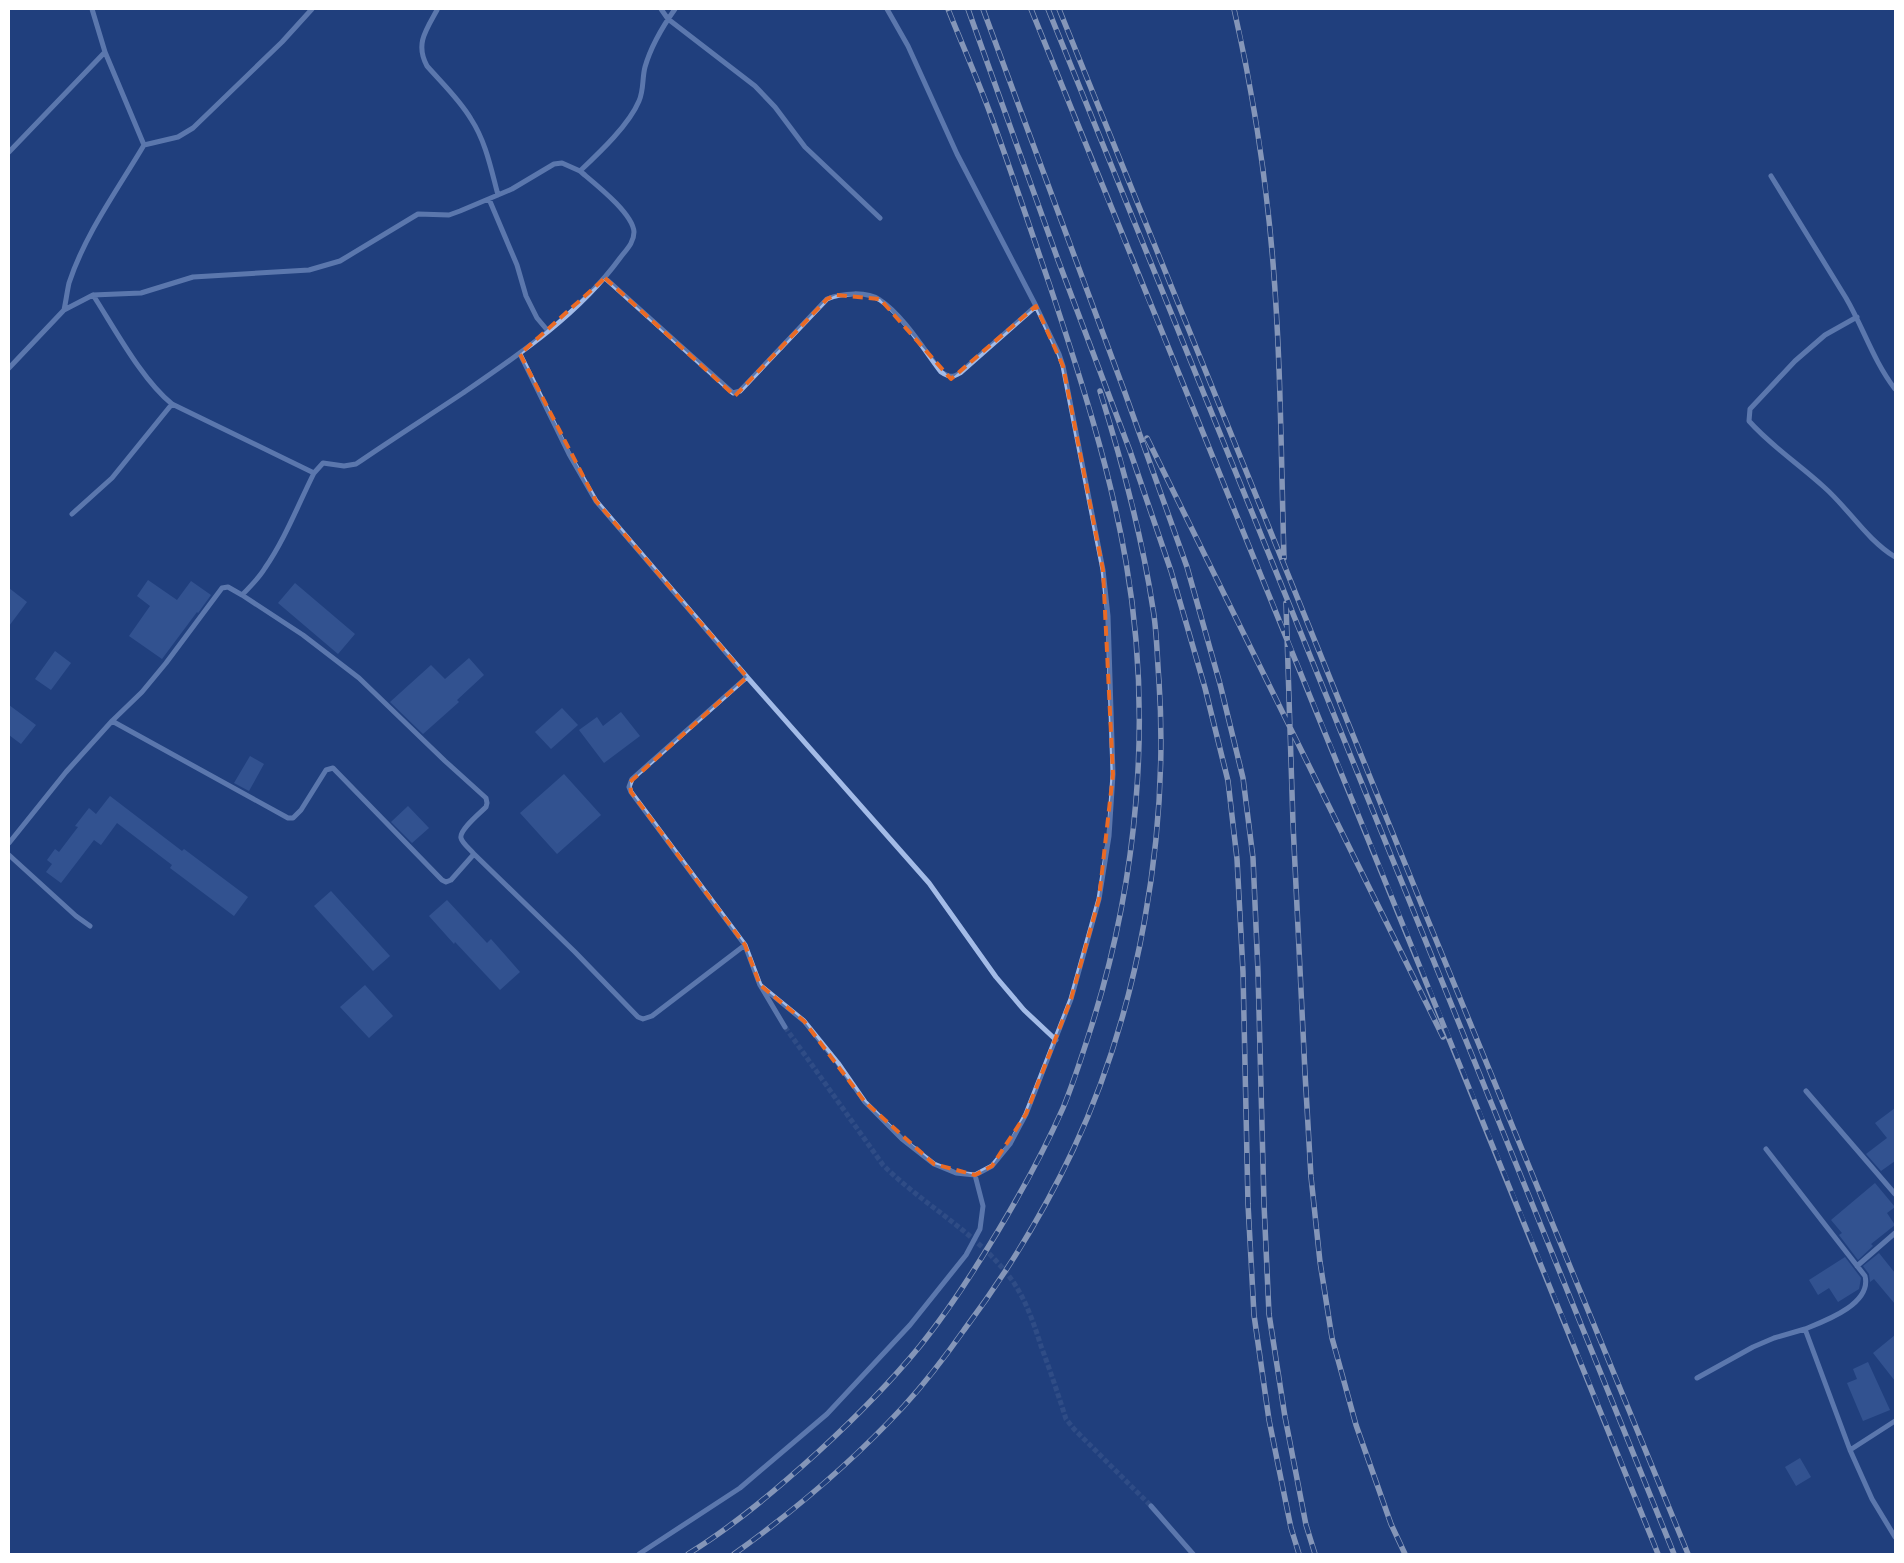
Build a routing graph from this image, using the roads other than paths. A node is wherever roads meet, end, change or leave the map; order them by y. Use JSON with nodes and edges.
{"nodes":[{"id":1,"x":92,"y":9,"type":"edge"},
{"id":2,"x":312,"y":9,"type":"edge"},
{"id":3,"x":438,"y":9,"type":"edge"},
{"id":4,"x":661,"y":9,"type":"edge"},
{"id":5,"x":675,"y":9,"type":"edge"},
{"id":6,"x":887,"y":9,"type":"edge"},
{"id":7,"x":668,"y":19,"type":"junction"},
{"id":8,"x":105,"y":52,"type":"junction"},
{"id":9,"x":144,"y":145,"type":"junction"},
{"id":10,"x":9,"y":152,"type":"edge"},
{"id":11,"x":580,"y":171,"type":"junction"},
{"id":12,"x":1771,"y":176,"type":"dead end"},
{"id":13,"x":498,"y":196,"type":"junction"},
{"id":14,"x":490,"y":199,"type":"junction"},
{"id":15,"x":880,"y":218,"type":"dead end"},
{"id":16,"x":605,"y":278,"type":"junction"},
{"id":17,"x":94,"y":295,"type":"junction"},
{"id":18,"x":1036,"y":306,"type":"junction"},
{"id":19,"x":64,"y":310,"type":"junction"},
{"id":20,"x":1857,"y":317,"type":"junction"},
{"id":21,"x":548,"y":331,"type":"junction"},
{"id":22,"x":520,"y":354,"type":"junction"},
{"id":23,"x":9,"y":368,"type":"edge"},
{"id":24,"x":1895,"y":390,"type":"edge"},
{"id":25,"x":172,"y":404,"type":"junction"},
{"id":26,"x":314,"y":473,"type":"junction"},
{"id":27,"x":72,"y":514,"type":"dead end"},
{"id":28,"x":1895,"y":557,"type":"edge"},
{"id":29,"x":242,"y":595,"type":"junction"},
{"id":30,"x":747,"y":677,"type":"junction"},
{"id":31,"x":112,"y":721,"type":"junction"},
{"id":32,"x":9,"y":843,"type":"edge"},
{"id":33,"x":474,"y":854,"type":"junction"},
{"id":34,"x":9,"y":855,"type":"edge"},
{"id":35,"x":90,"y":926,"type":"dead end"},
{"id":36,"x":745,"y":945,"type":"junction"},
{"id":37,"x":760,"y":985,"type":"junction"},
{"id":38,"x":785,"y":1027,"type":"tunnel mouth"},
{"id":39,"x":1056,"y":1040,"type":"junction"},
{"id":40,"x":1806,"y":1091,"type":"dead end"},
{"id":41,"x":1766,"y":1149,"type":"dead end"},
{"id":42,"x":975,"y":1175,"type":"junction"},
{"id":43,"x":1894,"y":1189,"type":"edge"},
{"id":44,"x":1895,"y":1233,"type":"edge"},
{"id":45,"x":1857,"y":1266,"type":"junction"},
{"id":46,"x":1805,"y":1329,"type":"junction"},
{"id":47,"x":1697,"y":1378,"type":"dead end"},
{"id":48,"x":1895,"y":1421,"type":"edge"},
{"id":49,"x":1850,"y":1450,"type":"junction"},
{"id":50,"x":1151,"y":1506,"type":"tunnel mouth"},
{"id":51,"x":1895,"y":1537,"type":"edge"},
{"id":52,"x":640,"y":1554,"type":"edge"},
{"id":53,"x":1193,"y":1554,"type":"edge"}],
"edges":[{"from":1,"to":8,"type":"street"},
{"from":2,"to":9,"type":"street"},
{"from":3,"to":13,"type":"street"},
{"from":4,"to":7,"type":"street"},
{"from":5,"to":7,"type":"street"},
{"from":6,"to":18,"type":"street"},
{"from":7,"to":11,"type":"street"},
{"from":7,"to":15,"type":"street"},
{"from":8,"to":9,"type":"street"},
{"from":8,"to":10,"type":"street"},
{"from":9,"to":19,"type":"street"},
{"from":11,"to":13,"type":"street"},
{"from":11,"to":16,"type":"street"},
{"from":12,"to":20,"type":"street"},
{"from":13,"to":14,"type":"street"},
{"from":14,"to":17,"type":"street"},
{"from":14,"to":21,"type":"street"},
{"from":16,"to":18,"type":"street"},
{"from":16,"to":21,"type":"street"},
{"from":17,"to":19,"type":"street"},
{"from":17,"to":25,"type":"street"},
{"from":18,"to":39,"type":"street"},
{"from":19,"to":23,"type":"street"},
{"from":20,"to":24,"type":"street"},
{"from":20,"to":28,"type":"street"},
{"from":21,"to":22,"type":"street"},
{"from":22,"to":26,"type":"street"},
{"from":22,"to":30,"type":"street"},
{"from":25,"to":26,"type":"street"},
{"from":25,"to":27,"type":"street"},
{"from":26,"to":29,"type":"street"},
{"from":29,"to":31,"type":"street"},
{"from":29,"to":33,"type":"street"},
{"from":30,"to":36,"type":"street"},
{"from":30,"to":39,"type":"street"},
{"from":31,"to":32,"type":"street"},
{"from":31,"to":33,"type":"street"},
{"from":33,"to":36,"type":"street"},
{"from":34,"to":35,"type":"street"},
{"from":36,"to":37,"type":"street"},
{"from":37,"to":38,"type":"street"},
{"from":37,"to":42,"type":"street"},
{"from":39,"to":42,"type":"street"},
{"from":40,"to":43,"type":"street"},
{"from":41,"to":45,"type":"street"},
{"from":42,"to":52,"type":"street"},
{"from":44,"to":45,"type":"street"},
{"from":45,"to":46,"type":"street"},
{"from":46,"to":47,"type":"street"},
{"from":46,"to":49,"type":"street"},
{"from":48,"to":49,"type":"street"},
{"from":49,"to":51,"type":"street"},
{"from":50,"to":53,"type":"street"}]}
